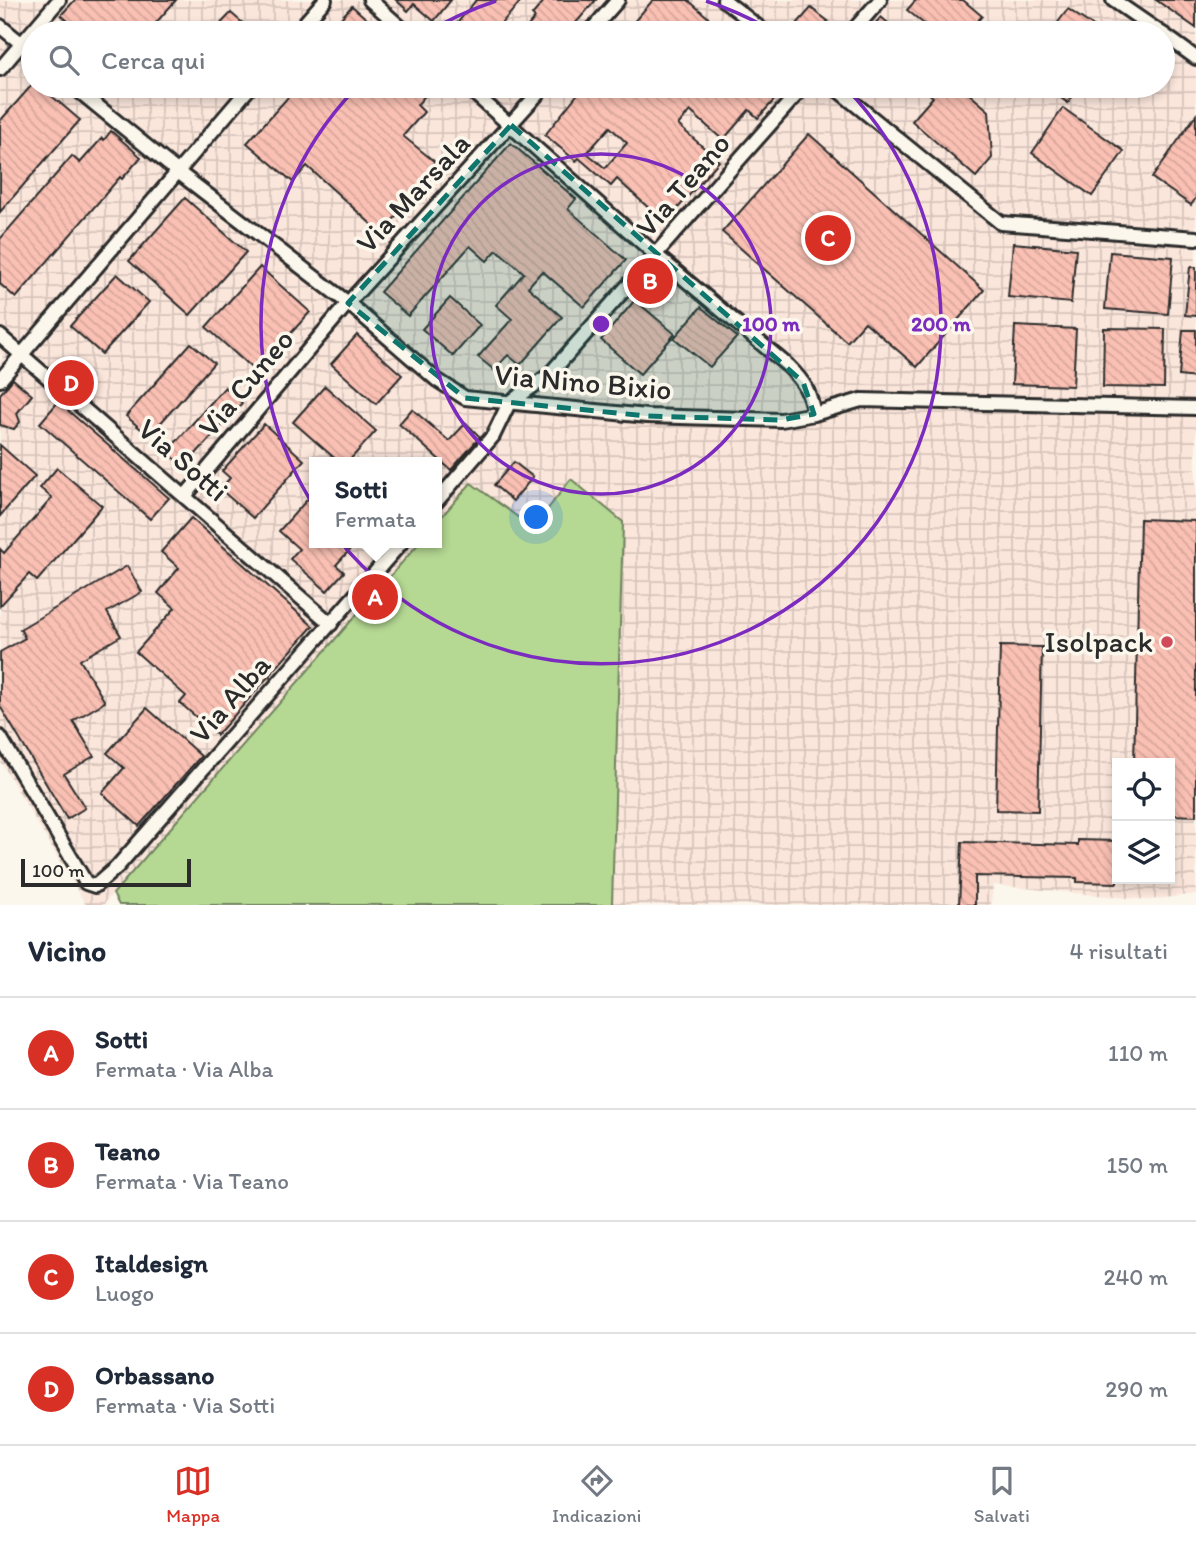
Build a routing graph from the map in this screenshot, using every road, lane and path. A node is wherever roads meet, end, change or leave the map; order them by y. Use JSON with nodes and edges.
{"nodes":[{"id":1,"x":59,"y":0,"type":"edge"},
{"id":2,"x":325,"y":0,"type":"edge"},
{"id":3,"x":370,"y":0,"type":"edge"},
{"id":4,"x":618,"y":0,"type":"edge"},
{"id":5,"x":724,"y":0,"type":"edge"},
{"id":6,"x":880,"y":0,"type":"edge"},
{"id":7,"x":1113,"y":0,"type":"edge"},
{"id":8,"x":41,"y":21,"type":"edge"},
{"id":9,"x":307,"y":21,"type":"edge"},
{"id":10,"x":394,"y":21,"type":"edge"},
{"id":11,"x":600,"y":21,"type":"edge"},
{"id":12,"x":751,"y":21,"type":"edge"},
{"id":13,"x":862,"y":21,"type":"edge"},
{"id":14,"x":1143,"y":21,"type":"edge"},
{"id":15,"x":0,"y":26,"type":"edge"},
{"id":16,"x":21,"y":43,"type":"edge"},
{"id":17,"x":1175,"y":43,"type":"edge"},
{"id":18,"x":21,"y":45,"type":"edge"},
{"id":19,"x":1196,"y":58,"type":"edge"},
{"id":20,"x":0,"y":69,"type":"edge"},
{"id":21,"x":88,"y":98,"type":"edge"},
{"id":22,"x":241,"y":98,"type":"edge"},
{"id":23,"x":480,"y":98,"type":"edge"},
{"id":24,"x":535,"y":98,"type":"edge"},
{"id":25,"x":793,"y":98,"type":"edge"},
{"id":26,"x":848,"y":98,"type":"edge"},
{"id":27,"x":511,"y":125,"type":"junction"},
{"id":28,"x":178,"y":172,"type":"junction"},
{"id":29,"x":1196,"y":238,"type":"edge"},
{"id":30,"x":656,"y":255,"type":"junction"},
{"id":31,"x":348,"y":303,"type":"junction"},
{"id":32,"x":0,"y":335,"type":"edge"},
{"id":33,"x":22,"y":355,"type":"junction"},
{"id":34,"x":0,"y":380,"type":"edge"},
{"id":35,"x":509,"y":404,"type":"junction"},
{"id":36,"x":1196,"y":408,"type":"edge"},
{"id":37,"x":814,"y":414,"type":"junction"},
{"id":38,"x":442,"y":495,"type":"edge"},
{"id":39,"x":185,"y":496,"type":"junction"},
{"id":40,"x":397,"y":548,"type":"edge"},
{"id":41,"x":331,"y":624,"type":"junction"},
{"id":42,"x":0,"y":737,"type":"edge"}],
"edges":[{"from":1,"to":8,"type":"street"},
{"from":2,"to":9,"type":"street"},
{"from":3,"to":10,"type":"street"},
{"from":4,"to":11,"type":"street"},
{"from":5,"to":12,"type":"street"},
{"from":6,"to":13,"type":"street"},
{"from":7,"to":14,"type":"street"},
{"from":15,"to":16,"type":"street"},
{"from":17,"to":19,"type":"street"},
{"from":18,"to":20,"type":"street"},
{"from":21,"to":28,"type":"street","name":"Via Nino Bixio"},
{"from":22,"to":28,"type":"street"},
{"from":23,"to":27,"type":"street"},
{"from":24,"to":27,"type":"street","name":"Via Marsala"},
{"from":25,"to":30,"type":"street","name":"Via Teano"},
{"from":26,"to":29,"type":"street"},
{"from":27,"to":30,"type":"street"},
{"from":27,"to":31,"type":"street","name":"Via Marsala"},
{"from":28,"to":31,"type":"street","name":"Via Nino Bixio"},
{"from":28,"to":33,"type":"street"},
{"from":30,"to":35,"type":"street","name":"Via Teano"},
{"from":30,"to":37,"type":"street"},
{"from":31,"to":35,"type":"street","name":"Via Nino Bixio"},
{"from":31,"to":39,"type":"street","name":"Via Cuneo"},
{"from":32,"to":33,"type":"street","name":"Via Sotti"},
{"from":33,"to":34,"type":"street"},
{"from":33,"to":39,"type":"street","name":"Via Sotti"},
{"from":35,"to":37,"type":"street","name":"Via Nino Bixio"},
{"from":35,"to":38,"type":"street"},
{"from":36,"to":37,"type":"street","name":"Via Nino Bixio"},
{"from":39,"to":41,"type":"street","name":"Via Sotti"},
{"from":40,"to":41,"type":"street","name":"Via Alba"},
{"from":41,"to":42,"type":"street","name":"Via Alba"}]}
